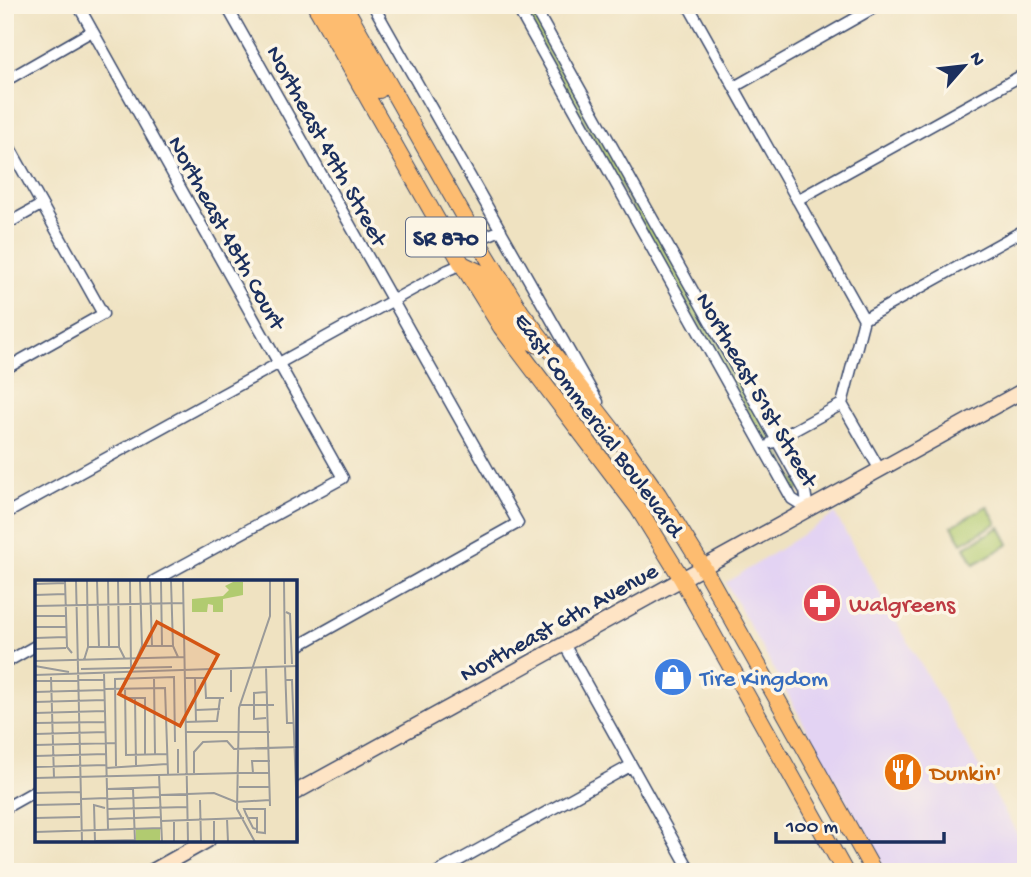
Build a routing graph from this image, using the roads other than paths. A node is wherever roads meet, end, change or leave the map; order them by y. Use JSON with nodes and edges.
{"nodes":[{"id":1,"x":78,"y":5,"type":"edge"},
{"id":2,"x":226,"y":5,"type":"edge"},
{"id":3,"x":344,"y":5,"type":"edge"},
{"id":4,"x":373,"y":5,"type":"edge"},
{"id":5,"x":516,"y":5,"type":"edge"},
{"id":6,"x":533,"y":5,"type":"edge"},
{"id":7,"x":688,"y":5,"type":"edge"},
{"id":8,"x":879,"y":5,"type":"edge"},
{"id":9,"x":316,"y":7,"type":"edge"},
{"id":10,"x":92,"y":31,"type":"junction"},
{"id":11,"x":1026,"y":73,"type":"edge"},
{"id":12,"x":5,"y":81,"type":"edge"},
{"id":13,"x":734,"y":87,"type":"junction"},
{"id":14,"x":400,"y":105,"type":"junction"},
{"id":15,"x":5,"y":139,"type":"edge"},
{"id":16,"x":400,"y":156,"type":"junction"},
{"id":17,"x":627,"y":171,"type":"junction"},
{"id":18,"x":611,"y":180,"type":"junction"},
{"id":19,"x":797,"y":200,"type":"junction"},
{"id":20,"x":41,"y":205,"type":"junction"},
{"id":21,"x":5,"y":225,"type":"edge"},
{"id":22,"x":1026,"y":229,"type":"edge"},
{"id":23,"x":501,"y":230,"type":"junction"},
{"id":24,"x":477,"y":240,"type":"junction"},
{"id":25,"x":462,"y":264,"type":"junction"},
{"id":26,"x":392,"y":302,"type":"junction"},
{"id":27,"x":864,"y":319,"type":"junction"},
{"id":28,"x":545,"y":343,"type":"junction"},
{"id":29,"x":277,"y":364,"type":"junction"},
{"id":30,"x":5,"y":369,"type":"edge"},
{"id":31,"x":1026,"y":389,"type":"edge"},
{"id":32,"x":842,"y":404,"type":"junction"},
{"id":33,"x":618,"y":437,"type":"junction"},
{"id":34,"x":777,"y":440,"type":"junction"},
{"id":35,"x":763,"y":447,"type":"junction"},
{"id":36,"x":880,"y":470,"type":"junction"},
{"id":37,"x":808,"y":509,"type":"junction"},
{"id":38,"x":5,"y":514,"type":"edge"},
{"id":39,"x":703,"y":567,"type":"junction"},
{"id":40,"x":682,"y":579,"type":"junction"},
{"id":41,"x":156,"y":580,"type":"edge"},
{"id":42,"x":564,"y":644,"type":"junction"},
{"id":43,"x":35,"y":646,"type":"edge"},
{"id":44,"x":298,"y":646,"type":"edge"},
{"id":45,"x":5,"y":663,"type":"edge"},
{"id":46,"x":784,"y":762,"type":"junction"},
{"id":47,"x":630,"y":766,"type":"junction"},
{"id":48,"x":35,"y":791,"type":"edge"},
{"id":49,"x":298,"y":791,"type":"edge"},
{"id":50,"x":5,"y":807,"type":"edge"},
{"id":51,"x":204,"y":842,"type":"edge"},
{"id":52,"x":873,"y":871,"type":"edge"},
{"id":53,"x":151,"y":872,"type":"edge"},
{"id":54,"x":438,"y":872,"type":"edge"},
{"id":55,"x":691,"y":872,"type":"edge"},
{"id":56,"x":845,"y":872,"type":"edge"}],
"edges":[{"from":1,"to":10,"type":"street","name":"Northeast 48th Court"},
{"from":2,"to":26,"type":"street","name":"Northeast 49th Street"},
{"from":3,"to":14,"type":"main road","name":"East Commercial Boulevard","number":"SR 870"},
{"from":4,"to":23,"type":"street"},
{"from":5,"to":18,"type":"street","name":"Northeast 51st Street"},
{"from":6,"to":17,"type":"street","name":"Northeast 51st Street"},
{"from":7,"to":13,"type":"street"},
{"from":8,"to":13,"type":"street"},
{"from":9,"to":14,"type":"main road"},
{"from":9,"to":16,"type":"main road","name":"East Commercial Boulevard","number":"SR 870"},
{"from":10,"to":12,"type":"street"},
{"from":10,"to":29,"type":"street","name":"Northeast 48th Court"},
{"from":11,"to":19,"type":"street"},
{"from":13,"to":19,"type":"street"},
{"from":14,"to":24,"type":"main road","name":"East Commercial Boulevard","number":"SR 870"},
{"from":15,"to":20,"type":"street"},
{"from":16,"to":24,"type":"main road"},
{"from":16,"to":25,"type":"main road","name":"East Commercial Boulevard","number":"SR 870"},
{"from":17,"to":18,"type":"street"},
{"from":17,"to":34,"type":"street","name":"Northeast 51st Street"},
{"from":18,"to":35,"type":"street","name":"Northeast 51st Street"},
{"from":19,"to":27,"type":"street"},
{"from":20,"to":21,"type":"street"},
{"from":20,"to":30,"type":"street"},
{"from":22,"to":27,"type":"street"},
{"from":23,"to":24,"type":"street"},
{"from":23,"to":33,"type":"street"},
{"from":24,"to":28,"type":"main road","name":"East Commercial Boulevard","number":"SR 870"},
{"from":25,"to":26,"type":"street"},
{"from":25,"to":28,"type":"main road"},
{"from":25,"to":40,"type":"main road","name":"East Commercial Boulevard","number":"SR 870"},
{"from":26,"to":29,"type":"street"},
{"from":26,"to":44,"type":"street","name":"Northeast 49th Street"},
{"from":27,"to":32,"type":"street"},
{"from":28,"to":33,"type":"main road","name":"East Commercial Boulevard","number":"SR 870"},
{"from":29,"to":38,"type":"street"},
{"from":29,"to":41,"type":"street","name":"Northeast 48th Court"},
{"from":31,"to":36,"type":"street","name":"Northeast 6th Avenue"},
{"from":32,"to":34,"type":"street"},
{"from":32,"to":36,"type":"street"},
{"from":33,"to":39,"type":"main road","name":"East Commercial Boulevard","number":"SR 870"},
{"from":34,"to":35,"type":"street"},
{"from":34,"to":37,"type":"street","name":"Northeast 51st Street"},
{"from":35,"to":37,"type":"street","name":"Northeast 51st Street"},
{"from":36,"to":37,"type":"street","name":"Northeast 6th Avenue"},
{"from":37,"to":39,"type":"street","name":"Northeast 6th Avenue"},
{"from":39,"to":40,"type":"street","name":"Northeast 6th Avenue"},
{"from":39,"to":52,"type":"main road","name":"East Commercial Boulevard","number":"SR 870"},
{"from":40,"to":42,"type":"street","name":"Northeast 6th Avenue"},
{"from":40,"to":46,"type":"main road","name":"East Commercial Boulevard","number":"SR 870"},
{"from":42,"to":47,"type":"street"},
{"from":42,"to":49,"type":"street","name":"Northeast 6th Avenue"},
{"from":43,"to":45,"type":"street"},
{"from":46,"to":52,"type":"main road"},
{"from":46,"to":56,"type":"main road","name":"East Commercial Boulevard","number":"SR 870"},
{"from":47,"to":54,"type":"street"},
{"from":47,"to":55,"type":"street"},
{"from":48,"to":50,"type":"street"},
{"from":51,"to":53,"type":"street"}]}
